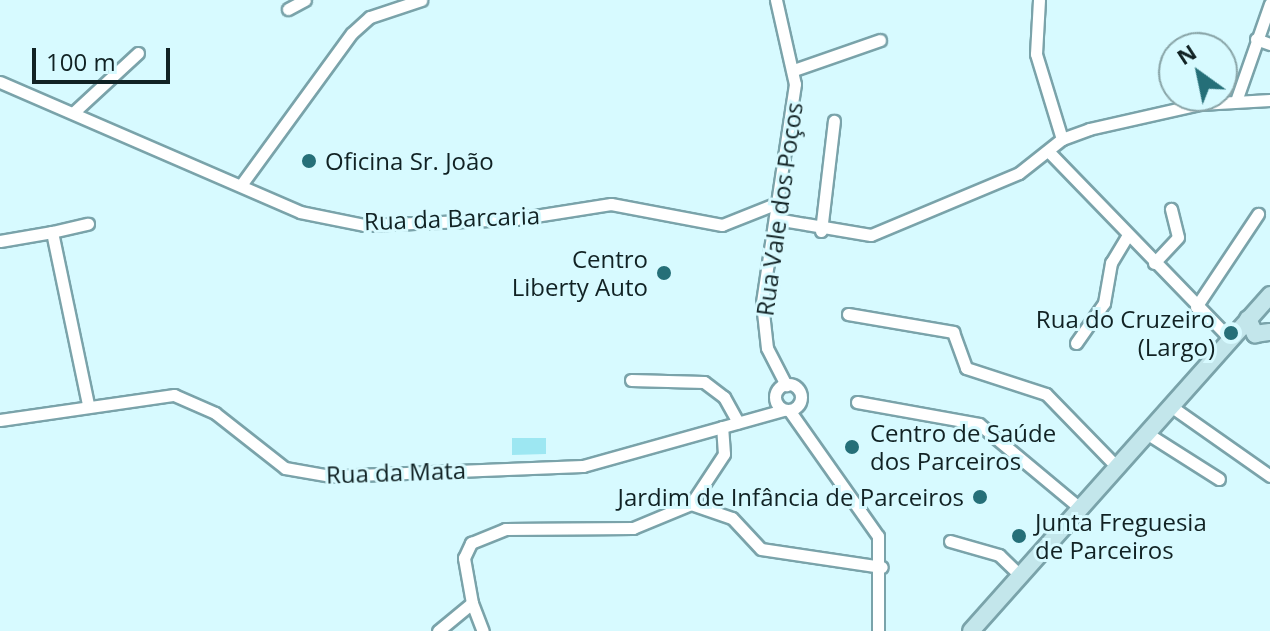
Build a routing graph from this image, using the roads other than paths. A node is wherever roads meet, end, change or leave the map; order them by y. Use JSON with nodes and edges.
{"nodes":[{"id":1,"x":305,"y":0,"type":"edge"},
{"id":2,"x":421,"y":0,"type":"edge"},
{"id":3,"x":776,"y":0,"type":"edge"},
{"id":4,"x":1039,"y":0,"type":"edge"},
{"id":5,"x":1270,"y":4,"type":"edge"},
{"id":6,"x":288,"y":9,"type":"dead end"},
{"id":7,"x":1256,"y":39,"type":"junction"},
{"id":8,"x":880,"y":40,"type":"dead end"},
{"id":9,"x":1270,"y":44,"type":"edge"},
{"id":10,"x":138,"y":53,"type":"dead end"},
{"id":11,"x":794,"y":70,"type":"junction"},
{"id":12,"x":0,"y":82,"type":"edge"},
{"id":13,"x":1238,"y":95,"type":"edge"},
{"id":14,"x":1270,"y":100,"type":"edge"},
{"id":15,"x":1238,"y":101,"type":"edge"},
{"id":16,"x":74,"y":112,"type":"junction"},
{"id":17,"x":1186,"y":112,"type":"edge"},
{"id":18,"x":834,"y":121,"type":"dead end"},
{"id":19,"x":1062,"y":139,"type":"junction"},
{"id":20,"x":1051,"y":154,"type":"junction"},
{"id":21,"x":241,"y":185,"type":"junction"},
{"id":22,"x":780,"y":202,"type":"junction"},
{"id":23,"x":1171,"y":209,"type":"dead end"},
{"id":24,"x":1258,"y":214,"type":"dead end"},
{"id":25,"x":776,"y":219,"type":"junction"},
{"id":26,"x":88,"y":224,"type":"dead end"},
{"id":27,"x":821,"y":231,"type":"junction"},
{"id":28,"x":52,"y":232,"type":"junction"},
{"id":29,"x":1128,"y":235,"type":"junction"},
{"id":30,"x":0,"y":241,"type":"edge"},
{"id":31,"x":1154,"y":263,"type":"junction"},
{"id":32,"x":1196,"y":307,"type":"junction"},
{"id":33,"x":848,"y":314,"type":"dead end"},
{"id":34,"x":1262,"y":316,"type":"edge"},
{"id":35,"x":1231,"y":340,"type":"junction"},
{"id":36,"x":1076,"y":343,"type":"dead end"},
{"id":37,"x":631,"y":380,"type":"dead end"},
{"id":38,"x":779,"y":391,"type":"junction"},
{"id":39,"x":857,"y":402,"type":"dead end"},
{"id":40,"x":88,"y":405,"type":"junction"},
{"id":41,"x":1172,"y":407,"type":"junction"},
{"id":42,"x":791,"y":408,"type":"junction"},
{"id":43,"x":763,"y":414,"type":"junction"},
{"id":44,"x":0,"y":420,"type":"edge"},
{"id":45,"x":738,"y":422,"type":"junction"},
{"id":46,"x":722,"y":427,"type":"junction"},
{"id":47,"x":1148,"y":434,"type":"junction"},
{"id":48,"x":1118,"y":468,"type":"junction"},
{"id":49,"x":1270,"y":476,"type":"edge"},
{"id":50,"x":1219,"y":479,"type":"dead end"},
{"id":51,"x":691,"y":504,"type":"junction"},
{"id":52,"x":1081,"y":509,"type":"junction"},
{"id":53,"x":950,"y":541,"type":"dead end"},
{"id":54,"x":882,"y":567,"type":"junction"},
{"id":55,"x":1021,"y":576,"type":"junction"},
{"id":56,"x":472,"y":603,"type":"junction"},
{"id":57,"x":438,"y":631,"type":"edge"},
{"id":58,"x":483,"y":631,"type":"edge"},
{"id":59,"x":878,"y":631,"type":"edge"},
{"id":60,"x":971,"y":631,"type":"edge"}],
"edges":[{"from":1,"to":6,"type":"street"},
{"from":2,"to":21,"type":"street"},
{"from":3,"to":11,"type":"street","name":"Rua Vale dos Poços"},
{"from":4,"to":19,"type":"street"},
{"from":5,"to":7,"type":"street"},
{"from":7,"to":9,"type":"street"},
{"from":7,"to":13,"type":"street"},
{"from":8,"to":11,"type":"street"},
{"from":10,"to":16,"type":"street"},
{"from":11,"to":22,"type":"street","name":"Rua Vale dos Poços"},
{"from":12,"to":16,"type":"street","name":"Rua da Barcaria"},
{"from":14,"to":15,"type":"street"},
{"from":16,"to":21,"type":"street","name":"Rua da Barcaria"},
{"from":17,"to":19,"type":"street"},
{"from":18,"to":27,"type":"street"},
{"from":19,"to":20,"type":"street"},
{"from":20,"to":27,"type":"street"},
{"from":20,"to":29,"type":"street"},
{"from":21,"to":22,"type":"street","name":"Rua da Barcaria"},
{"from":22,"to":25,"type":"street","name":"Rua Vale dos Poços"},
{"from":23,"to":31,"type":"street"},
{"from":24,"to":32,"type":"street"},
{"from":25,"to":27,"type":"street"},
{"from":25,"to":38,"type":"street","name":"Rua Vale dos Poços"},
{"from":26,"to":28,"type":"street"},
{"from":28,"to":30,"type":"street"},
{"from":28,"to":40,"type":"street"},
{"from":29,"to":31,"type":"street"},
{"from":29,"to":36,"type":"street"},
{"from":31,"to":32,"type":"street"},
{"from":32,"to":35,"type":"street"},
{"from":33,"to":48,"type":"street"},
{"from":34,"to":35,"type":"main road"},
{"from":35,"to":41,"type":"main road"},
{"from":37,"to":45,"type":"street"},
{"from":38,"to":42,"type":"street"},
{"from":38,"to":42,"type":"street"},
{"from":38,"to":43,"type":"street"},
{"from":39,"to":52,"type":"street"},
{"from":40,"to":44,"type":"street","name":"Rua da Mata"},
{"from":40,"to":46,"type":"street","name":"Rua da Mata"},
{"from":41,"to":47,"type":"main road"},
{"from":41,"to":49,"type":"street"},
{"from":42,"to":43,"type":"street","name":"Rua da Mata"},
{"from":42,"to":54,"type":"street"},
{"from":43,"to":45,"type":"street","name":"Rua da Mata"},
{"from":45,"to":46,"type":"street","name":"Rua da Mata"},
{"from":46,"to":51,"type":"street"},
{"from":47,"to":48,"type":"main road"},
{"from":47,"to":50,"type":"street"},
{"from":48,"to":52,"type":"main road"},
{"from":51,"to":54,"type":"street"},
{"from":51,"to":56,"type":"street"},
{"from":52,"to":55,"type":"main road"},
{"from":53,"to":55,"type":"street"},
{"from":54,"to":59,"type":"street"},
{"from":55,"to":60,"type":"main road"},
{"from":56,"to":57,"type":"street"},
{"from":56,"to":58,"type":"street"}]}
